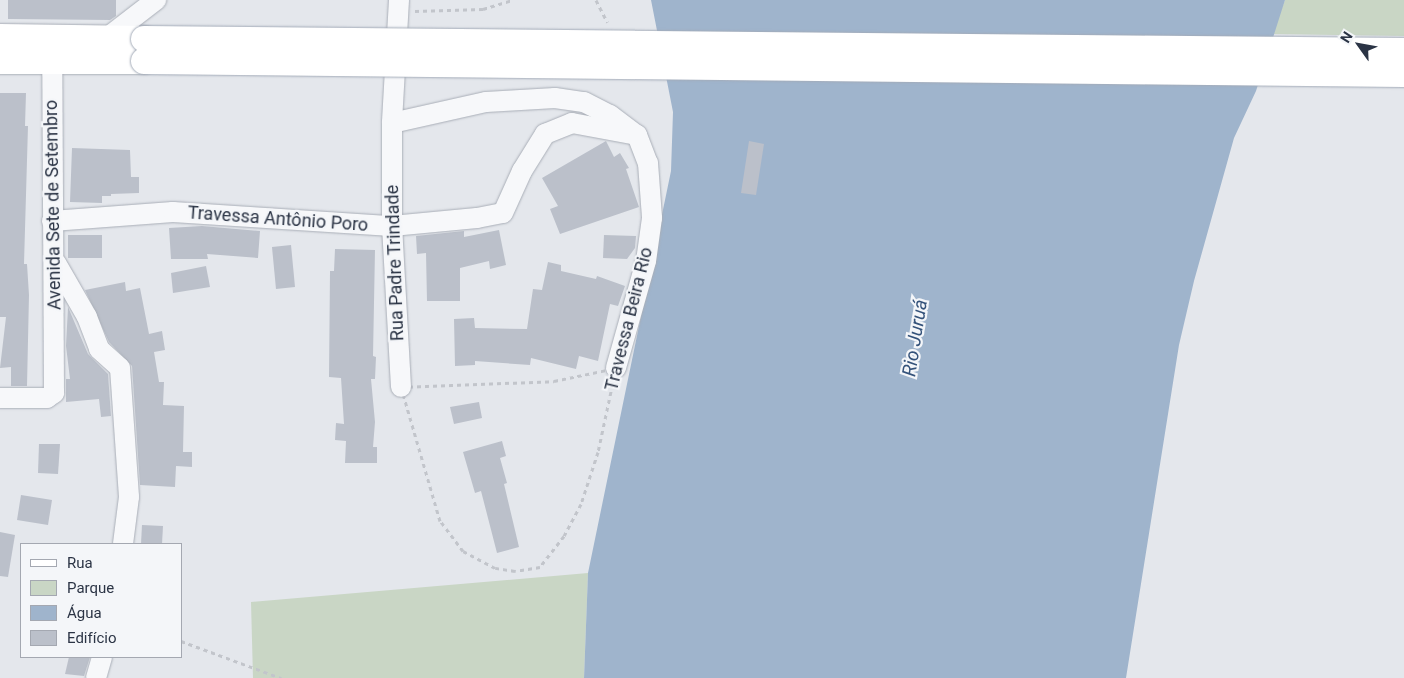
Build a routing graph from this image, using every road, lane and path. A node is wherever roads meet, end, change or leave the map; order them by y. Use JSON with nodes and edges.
{"nodes":[{"id":1,"x":136,"y":0,"type":"edge"},
{"id":2,"x":156,"y":0,"type":"edge"},
{"id":3,"x":513,"y":0,"type":"edge"},
{"id":4,"x":596,"y":0,"type":"edge"},
{"id":5,"x":400,"y":6,"type":"edge"},
{"id":6,"x":610,"y":28,"type":"dead end"},
{"id":7,"x":0,"y":37,"type":"edge"},
{"id":8,"x":127,"y":44,"type":"junction"},
{"id":9,"x":52,"y":49,"type":"junction"},
{"id":10,"x":1404,"y":51,"type":"edge"},
{"id":11,"x":0,"y":61,"type":"edge"},
{"id":12,"x":1404,"y":74,"type":"edge"},
{"id":13,"x":392,"y":124,"type":"junction"},
{"id":14,"x":637,"y":135,"type":"junction"},
{"id":15,"x":52,"y":221,"type":"junction"},
{"id":16,"x":392,"y":226,"type":"junction"},
{"id":17,"x":54,"y":259,"type":"junction"},
{"id":18,"x":616,"y":368,"type":"junction"},
{"id":19,"x":401,"y":386,"type":"junction"},
{"id":20,"x":0,"y":398,"type":"edge"},
{"id":21,"x":123,"y":543,"type":"edge"},
{"id":22,"x":182,"y":641,"type":"edge"},
{"id":23,"x":102,"y":658,"type":"edge"},
{"id":24,"x":96,"y":678,"type":"edge"},
{"id":25,"x":281,"y":678,"type":"edge"}],
"edges":[{"from":1,"to":8,"type":"street"},
{"from":2,"to":8,"type":"street"},
{"from":3,"to":5,"type":"path"},
{"from":4,"to":6,"type":"path"},
{"from":5,"to":13,"type":"street","name":"Rua Padre Trindade"},
{"from":7,"to":9,"type":"main road"},
{"from":8,"to":9,"type":"main road"},
{"from":8,"to":10,"type":"main road","bridge":true},
{"from":8,"to":12,"type":"main road","bridge":true},
{"from":9,"to":11,"type":"main road"},
{"from":9,"to":15,"type":"street","name":"Avenida Sete de Setembro"},
{"from":13,"to":14,"type":"street"},
{"from":13,"to":16,"type":"street","name":"Rua Padre Trindade"},
{"from":14,"to":16,"type":"street","name":"Travessa Antônio Poro"},
{"from":14,"to":18,"type":"street","name":"Travessa Beira Rio"},
{"from":15,"to":16,"type":"street","name":"Travessa Antônio Poro"},
{"from":15,"to":17,"type":"street","name":"Avenida Sete de Setembro"},
{"from":16,"to":19,"type":"street","name":"Rua Padre Trindade"},
{"from":17,"to":20,"type":"street","name":"Avenida Sete de Setembro"},
{"from":17,"to":21,"type":"street"},
{"from":18,"to":19,"type":"path"},
{"from":18,"to":19,"type":"path","name":"Travessa Beira Rio"},
{"from":22,"to":25,"type":"path"},
{"from":23,"to":24,"type":"street"}]}
